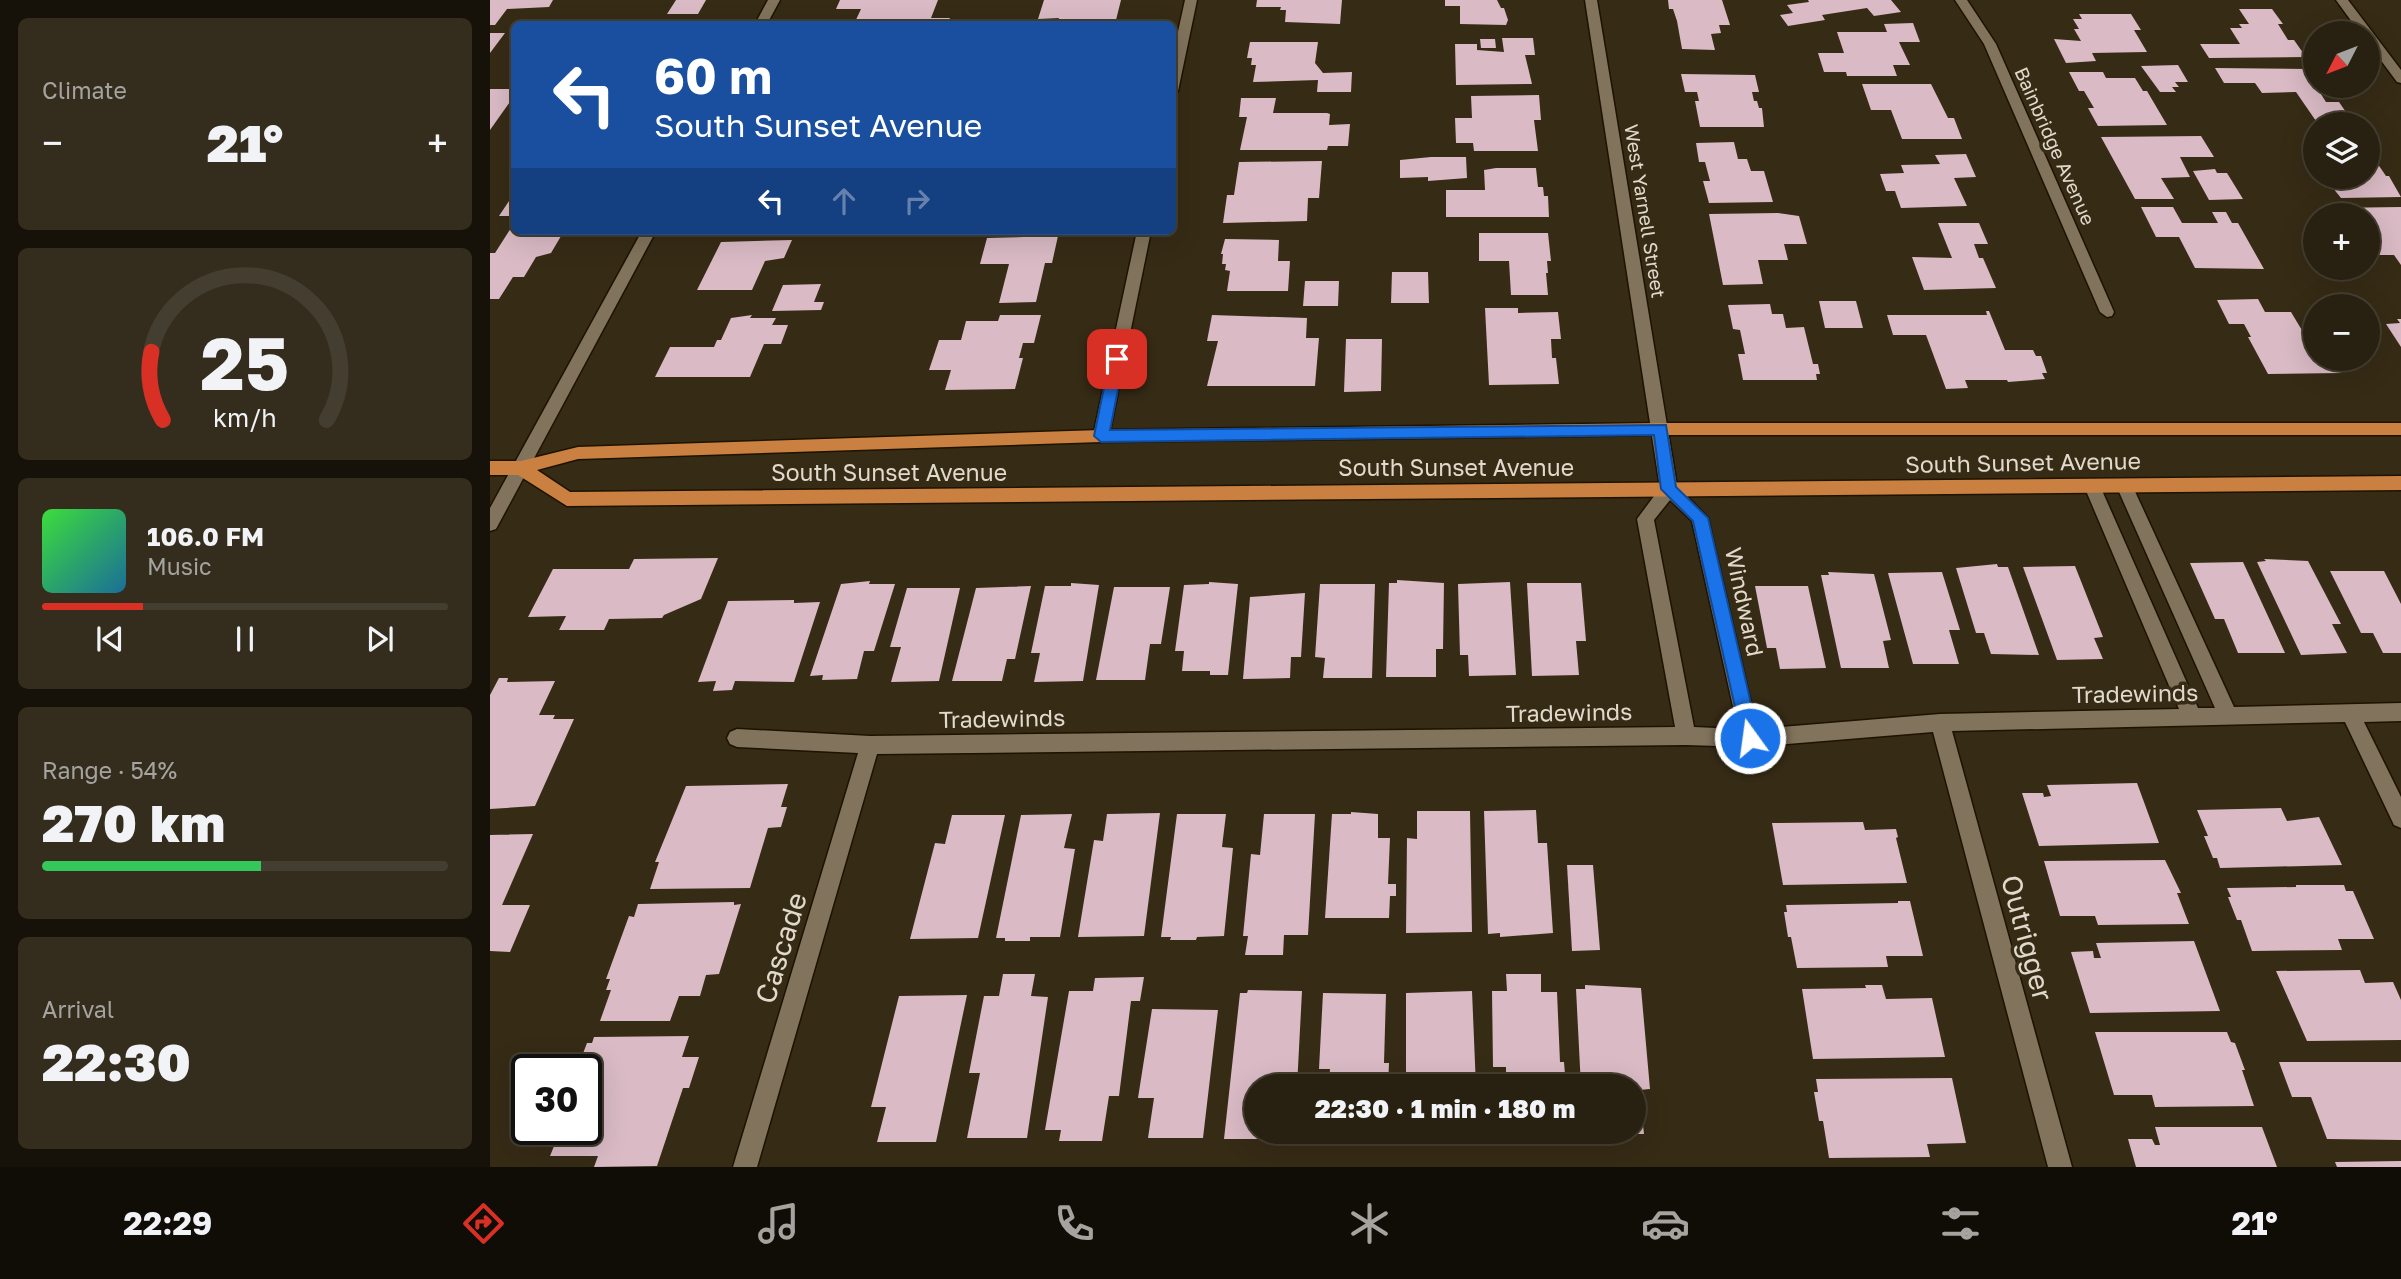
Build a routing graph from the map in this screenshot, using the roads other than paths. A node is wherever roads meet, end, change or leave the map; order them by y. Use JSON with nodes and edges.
{"nodes":[{"id":1,"x":774,"y":0,"type":"edge"},
{"id":2,"x":1191,"y":0,"type":"edge"},
{"id":3,"x":1591,"y":0,"type":"edge"},
{"id":4,"x":1961,"y":0,"type":"edge"},
{"id":5,"x":2342,"y":0,"type":"edge"},
{"id":6,"x":763,"y":21,"type":"edge"},
{"id":7,"x":2357,"y":21,"type":"edge"},
{"id":8,"x":2380,"y":51,"type":"edge"},
{"id":9,"x":1176,"y":72,"type":"edge"},
{"id":10,"x":2401,"y":79,"type":"edge"},
{"id":11,"x":647,"y":235,"type":"edge"},
{"id":12,"x":1143,"y":235,"type":"edge"},
{"id":13,"x":2107,"y":312,"type":"dead end"},
{"id":14,"x":1661,"y":429,"type":"junction"},
{"id":15,"x":2401,"y":429,"type":"edge"},
{"id":16,"x":1101,"y":436,"type":"junction"},
{"id":17,"x":490,"y":468,"type":"edge"},
{"id":18,"x":522,"y":468,"type":"junction"},
{"id":19,"x":2401,"y":483,"type":"edge"},
{"id":20,"x":2124,"y":485,"type":"junction"},
{"id":21,"x":2092,"y":486,"type":"junction"},
{"id":22,"x":1669,"y":489,"type":"junction"},
{"id":23,"x":490,"y":524,"type":"edge"},
{"id":24,"x":2401,"y":712,"type":"edge"},
{"id":25,"x":2350,"y":713,"type":"junction"},
{"id":26,"x":2228,"y":715,"type":"junction"},
{"id":27,"x":2192,"y":717,"type":"junction"},
{"id":28,"x":1940,"y":723,"type":"junction"},
{"id":29,"x":1686,"y":736,"type":"junction"},
{"id":30,"x":737,"y":738,"type":"dead end"},
{"id":31,"x":1750,"y":738,"type":"junction"},
{"id":32,"x":870,"y":745,"type":"junction"},
{"id":33,"x":2401,"y":818,"type":"edge"},
{"id":34,"x":745,"y":1167,"type":"edge"},
{"id":35,"x":2060,"y":1167,"type":"edge"}],
"edges":[{"from":1,"to":6,"type":"street"},
{"from":2,"to":9,"type":"street"},
{"from":3,"to":14,"type":"street","name":"West Yarnell Street"},
{"from":4,"to":13,"type":"street","name":"Bainbridge Avenue"},
{"from":5,"to":7,"type":"street"},
{"from":8,"to":10,"type":"street"},
{"from":11,"to":18,"type":"street"},
{"from":12,"to":16,"type":"street"},
{"from":14,"to":15,"type":"main road","name":"South Sunset Avenue"},
{"from":14,"to":16,"type":"main road","name":"South Sunset Avenue"},
{"from":14,"to":22,"type":"street"},
{"from":16,"to":18,"type":"main road","name":"South Sunset Avenue"},
{"from":17,"to":18,"type":"main road","name":"South Sunset Avenue"},
{"from":18,"to":22,"type":"main road","name":"South Sunset Avenue"},
{"from":18,"to":23,"type":"street"},
{"from":19,"to":20,"type":"main road","name":"South Sunset Avenue"},
{"from":20,"to":21,"type":"main road","name":"South Sunset Avenue"},
{"from":20,"to":26,"type":"street"},
{"from":21,"to":22,"type":"main road","name":"South Sunset Avenue"},
{"from":21,"to":27,"type":"street"},
{"from":22,"to":29,"type":"street"},
{"from":22,"to":31,"type":"street","name":"Windward"},
{"from":24,"to":25,"type":"street","name":"Tradewinds"},
{"from":25,"to":26,"type":"street","name":"Tradewinds"},
{"from":25,"to":33,"type":"street"},
{"from":26,"to":27,"type":"street","name":"Tradewinds"},
{"from":27,"to":28,"type":"street","name":"Tradewinds"},
{"from":28,"to":31,"type":"street","name":"Tradewinds"},
{"from":28,"to":35,"type":"street","name":"Outrigger"},
{"from":29,"to":31,"type":"street","name":"Tradewinds"},
{"from":29,"to":32,"type":"street","name":"Tradewinds"},
{"from":30,"to":32,"type":"street","name":"Tradewinds"},
{"from":32,"to":34,"type":"street","name":"Cascade"}]}
